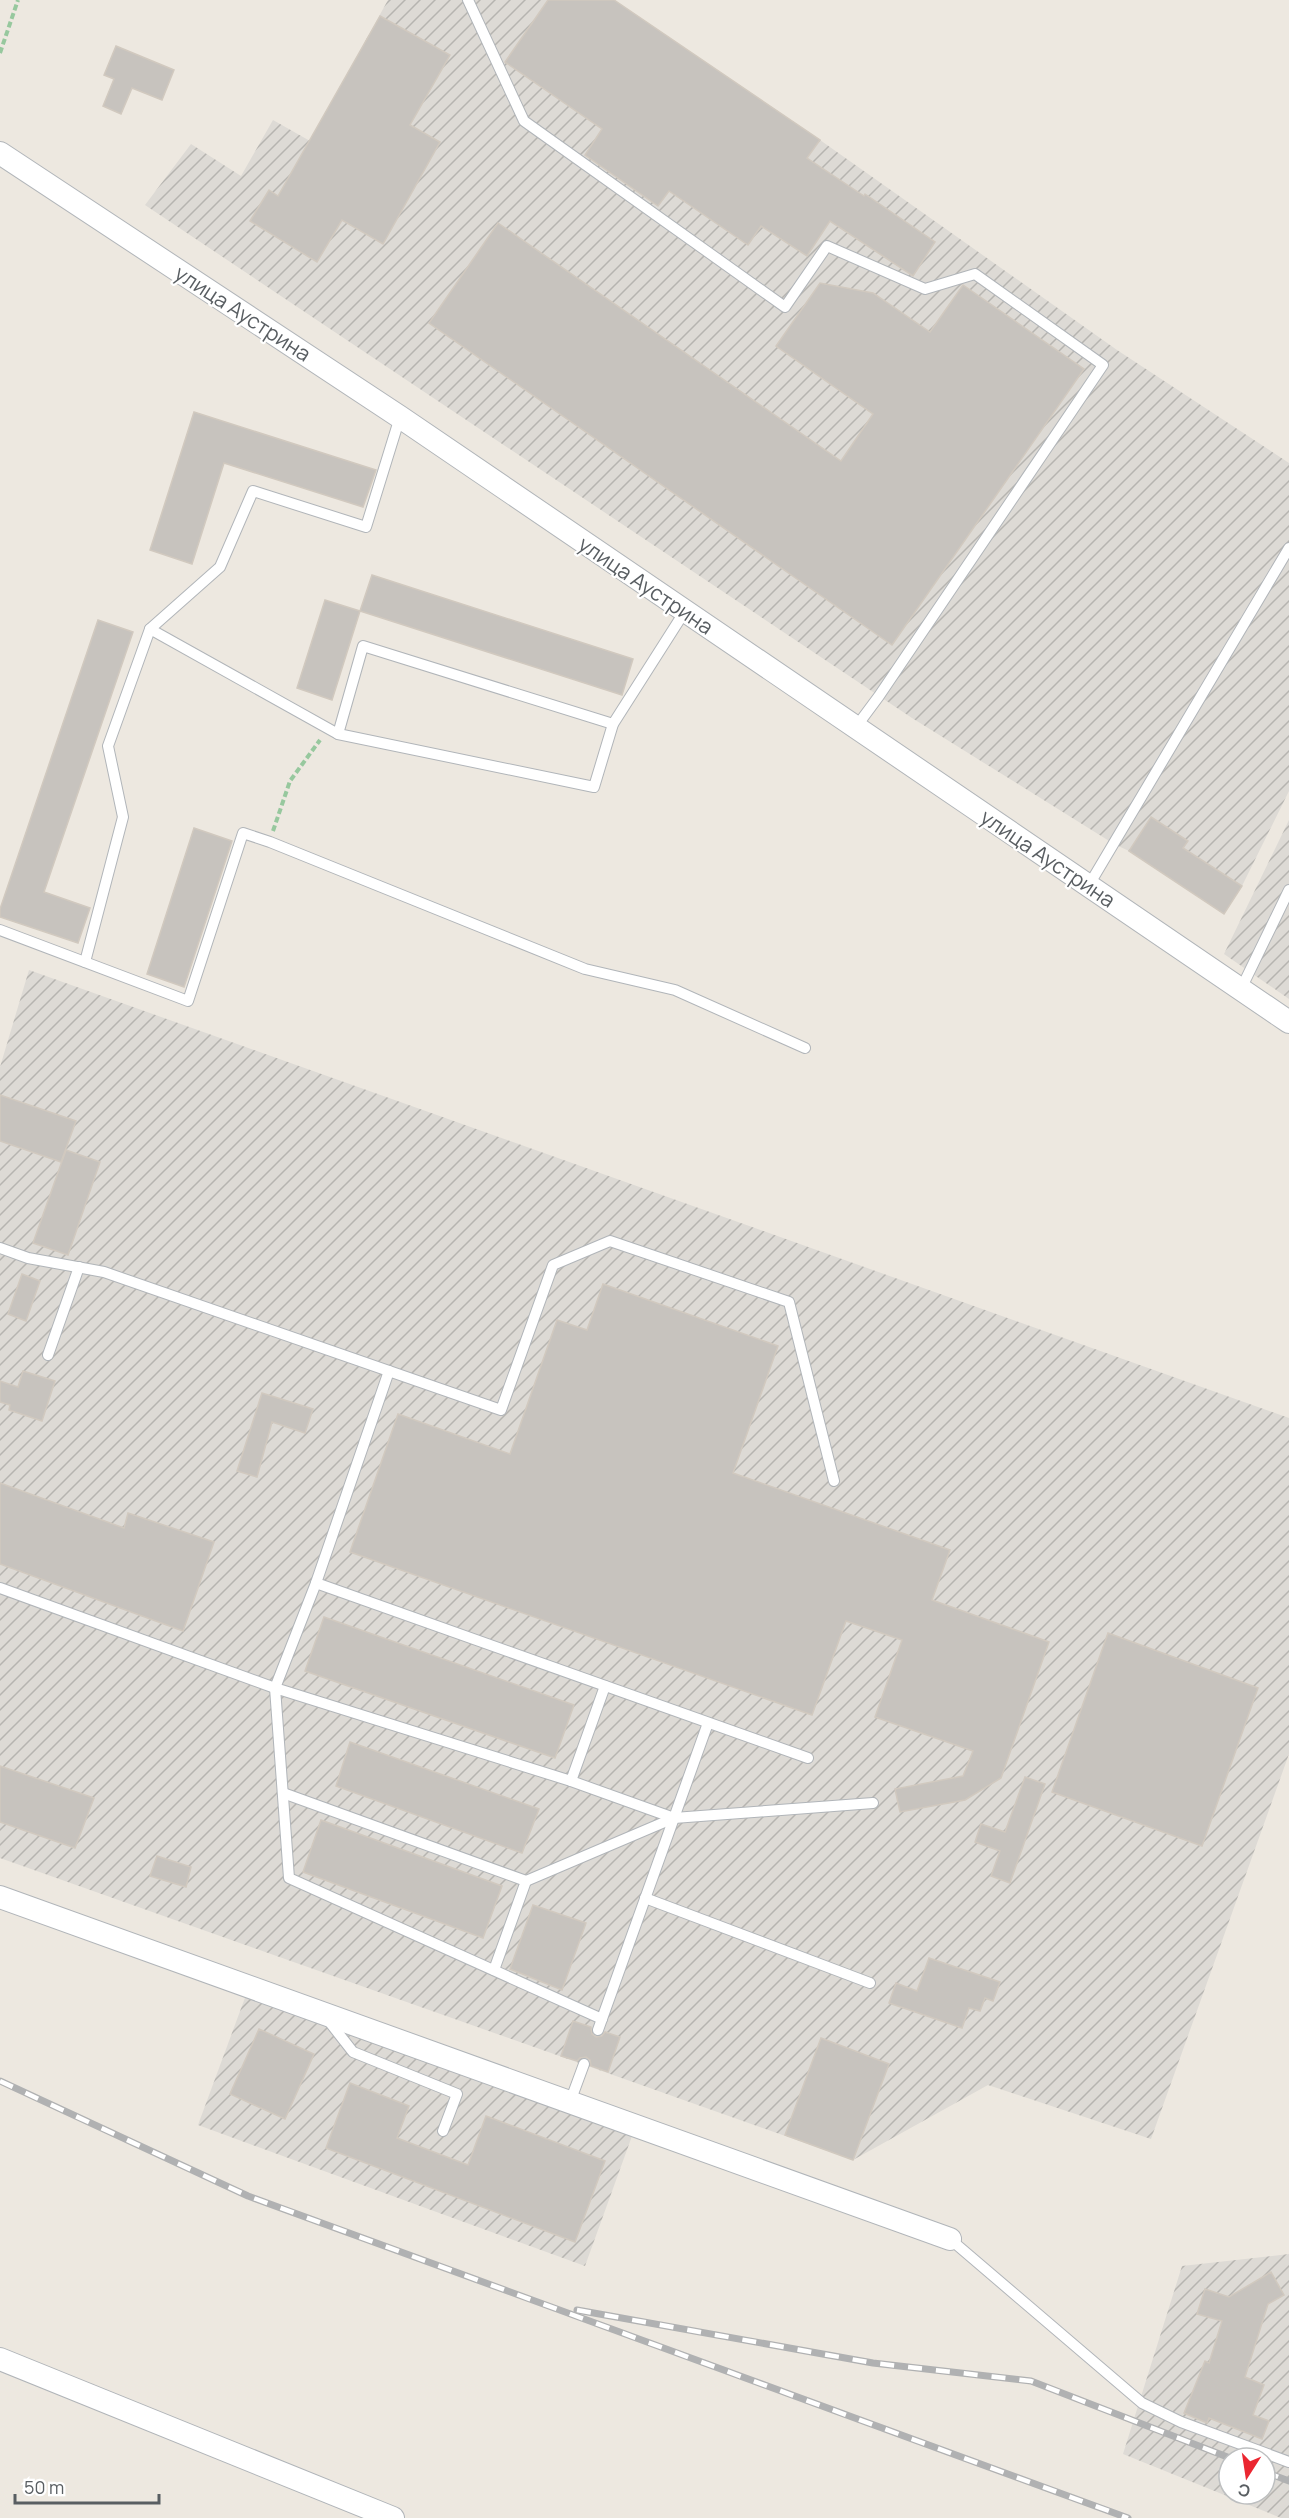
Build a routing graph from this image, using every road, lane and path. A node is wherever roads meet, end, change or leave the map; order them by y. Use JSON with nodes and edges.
{"nodes":[{"id":1,"x":18,"y":0,"type":"edge"},
{"id":2,"x":468,"y":0,"type":"edge"},
{"id":3,"x":0,"y":53,"type":"edge"},
{"id":4,"x":0,"y":153,"type":"edge"},
{"id":5,"x":400,"y":417,"type":"junction"},
{"id":6,"x":1289,"y":548,"type":"edge"},
{"id":7,"x":685,"y":611,"type":"junction"},
{"id":8,"x":150,"y":629,"type":"junction"},
{"id":9,"x":613,"y":724,"type":"junction"},
{"id":10,"x":856,"y":727,"type":"junction"},
{"id":11,"x":327,"y":729,"type":"junction"},
{"id":12,"x":338,"y":734,"type":"junction"},
{"id":13,"x":270,"y":842,"type":"junction"},
{"id":14,"x":1089,"y":885,"type":"junction"},
{"id":15,"x":1289,"y":890,"type":"edge"},
{"id":16,"x":0,"y":930,"type":"edge"},
{"id":17,"x":85,"y":962,"type":"junction"},
{"id":18,"x":1241,"y":989,"type":"junction"},
{"id":19,"x":1289,"y":1022,"type":"edge"},
{"id":20,"x":805,"y":1048,"type":"dead end"},
{"id":21,"x":0,"y":1248,"type":"edge"},
{"id":22,"x":79,"y":1267,"type":"junction"},
{"id":23,"x":48,"y":1355,"type":"dead end"},
{"id":24,"x":389,"y":1371,"type":"junction"},
{"id":25,"x":834,"y":1481,"type":"dead end"},
{"id":26,"x":316,"y":1583,"type":"junction"},
{"id":27,"x":0,"y":1588,"type":"edge"},
{"id":28,"x":605,"y":1686,"type":"junction"},
{"id":29,"x":275,"y":1688,"type":"junction"},
{"id":30,"x":708,"y":1723,"type":"junction"},
{"id":31,"x":808,"y":1758,"type":"dead end"},
{"id":32,"x":571,"y":1781,"type":"junction"},
{"id":33,"x":283,"y":1793,"type":"junction"},
{"id":34,"x":873,"y":1803,"type":"dead end"},
{"id":35,"x":674,"y":1818,"type":"junction"},
{"id":36,"x":526,"y":1881,"type":"junction"},
{"id":37,"x":0,"y":1897,"type":"edge"},
{"id":38,"x":645,"y":1898,"type":"junction"},
{"id":39,"x":495,"y":1970,"type":"junction"},
{"id":40,"x":870,"y":1983,"type":"dead end"},
{"id":41,"x":322,"y":2013,"type":"junction"},
{"id":42,"x":602,"y":2019,"type":"junction"},
{"id":43,"x":598,"y":2030,"type":"dead end"},
{"id":44,"x":584,"y":2064,"type":"dead end"},
{"id":45,"x":570,"y":2102,"type":"junction"},
{"id":46,"x":443,"y":2131,"type":"dead end"},
{"id":47,"x":950,"y":2239,"type":"joint"},
{"id":48,"x":0,"y":2359,"type":"edge"},
{"id":49,"x":1289,"y":2462,"type":"edge"},
{"id":50,"x":393,"y":2518,"type":"edge"}],
"edges":[{"from":1,"to":3,"type":"path"},
{"from":2,"to":10,"type":"lane"},
{"from":4,"to":5,"type":"street","name":"улица Аустрина"},
{"from":5,"to":7,"type":"street","name":"улица Аустрина"},
{"from":5,"to":8,"type":"lane"},
{"from":6,"to":14,"type":"lane"},
{"from":7,"to":9,"type":"lane"},
{"from":7,"to":10,"type":"street","name":"улица Аустрина"},
{"from":8,"to":11,"type":"lane"},
{"from":8,"to":17,"type":"lane"},
{"from":9,"to":12,"type":"lane"},
{"from":9,"to":12,"type":"lane"},
{"from":10,"to":14,"type":"street","name":"улица Аустрина"},
{"from":11,"to":12,"type":"lane"},
{"from":11,"to":13,"type":"path"},
{"from":13,"to":17,"type":"lane"},
{"from":13,"to":20,"type":"lane"},
{"from":14,"to":18,"type":"street","name":"улица Аустрина"},
{"from":15,"to":18,"type":"lane"},
{"from":16,"to":17,"type":"lane"},
{"from":18,"to":19,"type":"street","name":"улица Аустрина"},
{"from":21,"to":22,"type":"lane"},
{"from":22,"to":23,"type":"lane"},
{"from":22,"to":24,"type":"lane"},
{"from":24,"to":25,"type":"lane"},
{"from":24,"to":26,"type":"lane"},
{"from":26,"to":28,"type":"lane"},
{"from":26,"to":29,"type":"lane"},
{"from":27,"to":29,"type":"lane"},
{"from":28,"to":30,"type":"lane"},
{"from":28,"to":32,"type":"lane"},
{"from":29,"to":32,"type":"lane"},
{"from":29,"to":33,"type":"lane"},
{"from":30,"to":31,"type":"lane"},
{"from":30,"to":35,"type":"lane"},
{"from":32,"to":35,"type":"lane"},
{"from":33,"to":36,"type":"lane"},
{"from":33,"to":39,"type":"lane"},
{"from":34,"to":35,"type":"lane"},
{"from":35,"to":36,"type":"lane"},
{"from":35,"to":38,"type":"lane"},
{"from":36,"to":39,"type":"lane"},
{"from":37,"to":41,"type":"street"},
{"from":38,"to":40,"type":"lane"},
{"from":38,"to":42,"type":"lane"},
{"from":39,"to":42,"type":"lane"},
{"from":41,"to":45,"type":"street"},
{"from":41,"to":46,"type":"lane"},
{"from":42,"to":43,"type":"lane"},
{"from":44,"to":45,"type":"lane"},
{"from":45,"to":47,"type":"street"},
{"from":47,"to":49,"type":"lane"},
{"from":48,"to":50,"type":"street"}]}
